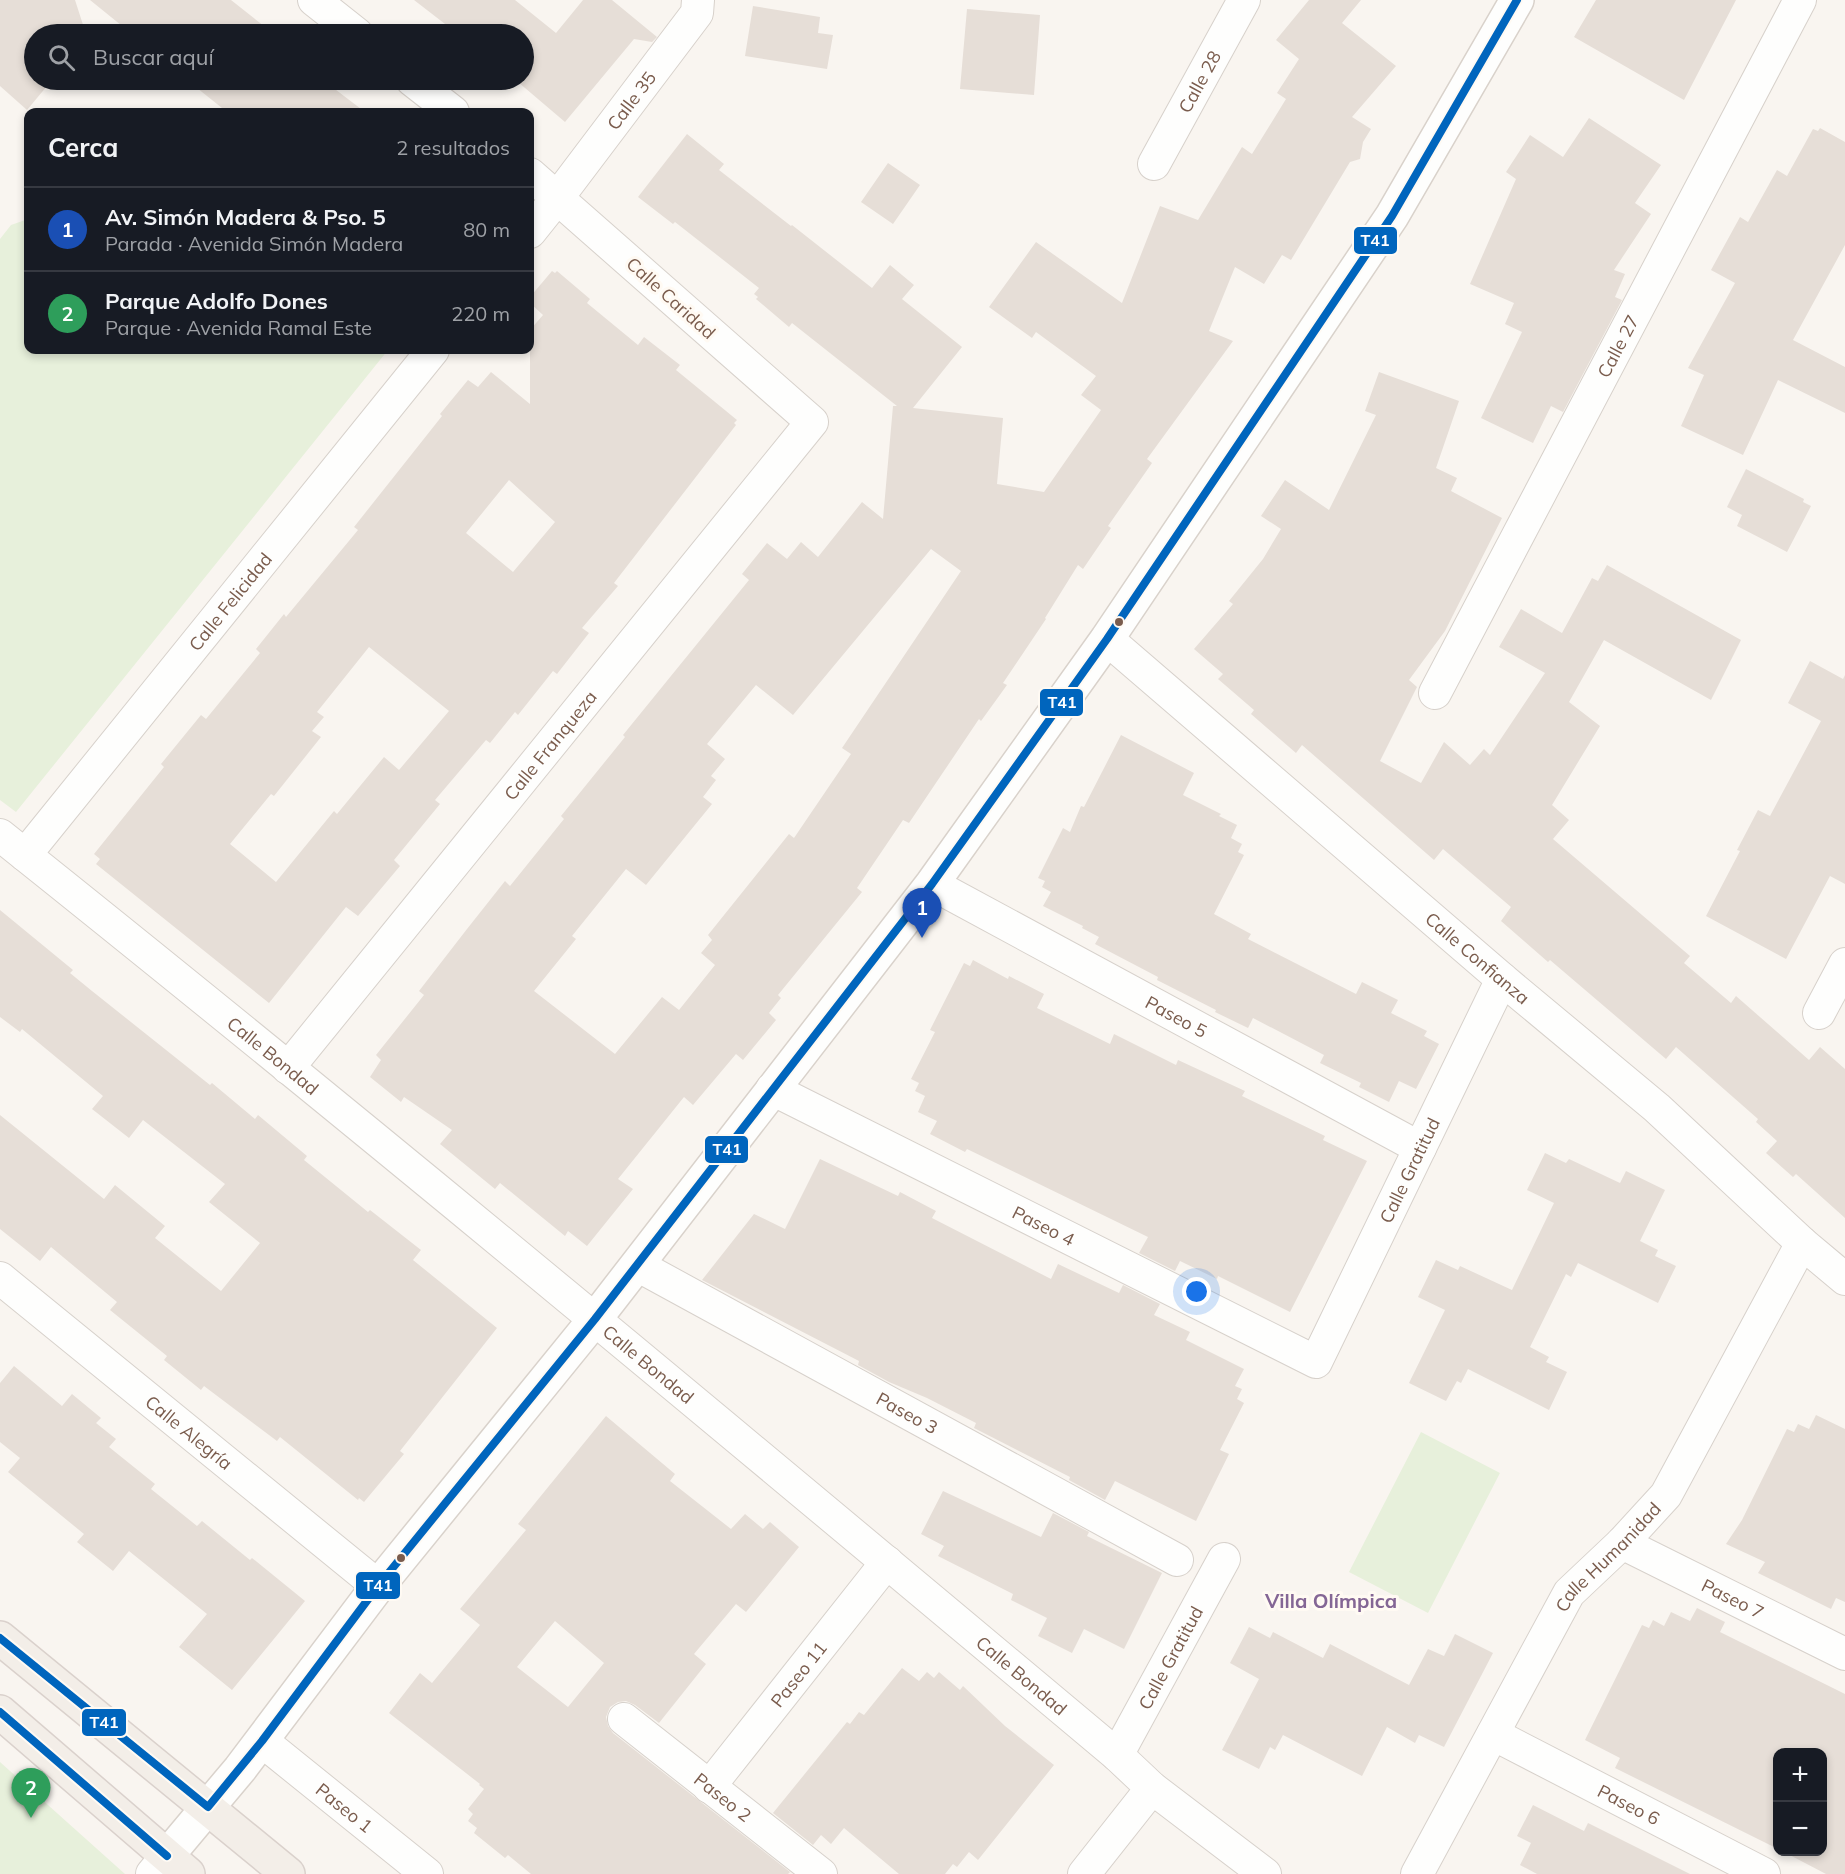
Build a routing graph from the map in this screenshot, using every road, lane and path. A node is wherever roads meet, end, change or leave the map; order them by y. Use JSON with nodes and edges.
{"nodes":[{"id":1,"x":314,"y":0,"type":"edge"},
{"id":2,"x":698,"y":0,"type":"edge"},
{"id":3,"x":1244,"y":0,"type":"edge"},
{"id":4,"x":1517,"y":0,"type":"edge"},
{"id":5,"x":1800,"y":0,"type":"edge"},
{"id":6,"x":344,"y":24,"type":"edge"},
{"id":7,"x":425,"y":90,"type":"edge"},
{"id":8,"x":448,"y":108,"type":"edge"},
{"id":9,"x":1154,"y":164,"type":"dead end"},
{"id":10,"x":534,"y":177,"type":"edge"},
{"id":11,"x":558,"y":197,"type":"junction"},
{"id":12,"x":534,"y":227,"type":"edge"},
{"id":13,"x":430,"y":354,"type":"edge"},
{"id":14,"x":812,"y":422,"type":"joint"},
{"id":15,"x":1107,"y":639,"type":"junction"},
{"id":16,"x":1435,"y":693,"type":"dead end"},
{"id":17,"x":0,"y":835,"type":"edge"},
{"id":18,"x":26,"y":855,"type":"junction"},
{"id":19,"x":932,"y":884,"type":"junction"},
{"id":20,"x":1845,"y":964,"type":"edge"},
{"id":21,"x":1503,"y":979,"type":"junction"},
{"id":22,"x":1819,"y":1013,"type":"dead end"},
{"id":23,"x":288,"y":1068,"type":"junction"},
{"id":24,"x":772,"y":1089,"type":"junction"},
{"id":25,"x":1420,"y":1148,"type":"junction"},
{"id":26,"x":1802,"y":1243,"type":"junction"},
{"id":27,"x":638,"y":1265,"type":"junction"},
{"id":28,"x":0,"y":1278,"type":"edge"},
{"id":29,"x":1845,"y":1279,"type":"edge"},
{"id":30,"x":595,"y":1319,"type":"junction"},
{"id":31,"x":1316,"y":1362,"type":"joint"},
{"id":32,"x":1622,"y":1543,"type":"junction"},
{"id":33,"x":1224,"y":1559,"type":"dead end"},
{"id":34,"x":1177,"y":1560,"type":"dead end"},
{"id":35,"x":886,"y":1562,"type":"junction"},
{"id":36,"x":378,"y":1586,"type":"junction"},
{"id":37,"x":0,"y":1638,"type":"edge"},
{"id":38,"x":1845,"y":1654,"type":"edge"},
{"id":39,"x":0,"y":1712,"type":"edge"},
{"id":40,"x":624,"y":1719,"type":"dead end"},
{"id":41,"x":1493,"y":1734,"type":"junction"},
{"id":42,"x":262,"y":1741,"type":"junction"},
{"id":43,"x":1117,"y":1755,"type":"junction"},
{"id":44,"x":709,"y":1787,"type":"junction"},
{"id":45,"x":1152,"y":1788,"type":"junction"},
{"id":46,"x":208,"y":1807,"type":"junction"},
{"id":47,"x":169,"y":1868,"type":"edge"},
{"id":48,"x":288,"y":1874,"type":"edge"},
{"id":49,"x":427,"y":1874,"type":"edge"},
{"id":50,"x":821,"y":1874,"type":"edge"},
{"id":51,"x":1084,"y":1874,"type":"edge"},
{"id":52,"x":1265,"y":1874,"type":"edge"},
{"id":53,"x":1417,"y":1874,"type":"edge"},
{"id":54,"x":1764,"y":1874,"type":"edge"}],
"edges":[{"from":1,"to":6,"type":"street"},
{"from":2,"to":11,"type":"street","name":"Calle 35"},
{"from":3,"to":9,"type":"street","name":"Calle 28"},
{"from":4,"to":15,"type":"street"},
{"from":5,"to":16,"type":"street","name":"Calle 27"},
{"from":7,"to":8,"type":"street"},
{"from":10,"to":11,"type":"street","name":"Calle Caridad"},
{"from":11,"to":12,"type":"street"},
{"from":11,"to":14,"type":"street","name":"Calle Caridad"},
{"from":13,"to":18,"type":"street","name":"Calle Felicidad"},
{"from":14,"to":23,"type":"street","name":"Calle Franqueza"},
{"from":15,"to":19,"type":"street"},
{"from":15,"to":21,"type":"street","name":"Calle Confianza"},
{"from":17,"to":18,"type":"street","name":"Calle Bondad"},
{"from":18,"to":23,"type":"street","name":"Calle Bondad"},
{"from":19,"to":24,"type":"street"},
{"from":19,"to":25,"type":"street","name":"Paseo 5"},
{"from":20,"to":22,"type":"street"},
{"from":21,"to":25,"type":"street","name":"Calle Gratitud"},
{"from":21,"to":26,"type":"street","name":"Calle Confianza"},
{"from":23,"to":30,"type":"street","name":"Calle Bondad"},
{"from":24,"to":27,"type":"street"},
{"from":24,"to":31,"type":"street","name":"Paseo 4"},
{"from":25,"to":31,"type":"street","name":"Calle Gratitud"},
{"from":26,"to":29,"type":"street","name":"Calle Confianza"},
{"from":26,"to":32,"type":"street","name":"Calle Humanidad"},
{"from":27,"to":30,"type":"street"},
{"from":27,"to":34,"type":"street","name":"Paseo 3"},
{"from":28,"to":36,"type":"street","name":"Calle Alegría"},
{"from":30,"to":35,"type":"street","name":"Calle Bondad"},
{"from":30,"to":36,"type":"street"},
{"from":32,"to":38,"type":"street","name":"Paseo 7"},
{"from":32,"to":41,"type":"street","name":"Calle Humanidad"},
{"from":33,"to":43,"type":"street","name":"Calle Gratitud"},
{"from":35,"to":43,"type":"street","name":"Calle Bondad"},
{"from":35,"to":44,"type":"street","name":"Paseo 11"},
{"from":36,"to":42,"type":"street"},
{"from":37,"to":46,"type":"main road"},
{"from":39,"to":47,"type":"main road"},
{"from":40,"to":44,"type":"street","name":"Paseo 2"},
{"from":41,"to":53,"type":"street","name":"Calle Humanidad"},
{"from":41,"to":54,"type":"street","name":"Paseo 6"},
{"from":42,"to":46,"type":"street"},
{"from":42,"to":49,"type":"street","name":"Paseo 1"},
{"from":43,"to":45,"type":"street","name":"Calle Bondad"},
{"from":44,"to":50,"type":"street","name":"Paseo 2"},
{"from":45,"to":51,"type":"street"},
{"from":45,"to":52,"type":"street","name":"Calle Bondad"},
{"from":46,"to":47,"type":"street"},
{"from":46,"to":48,"type":"main road"}]}
